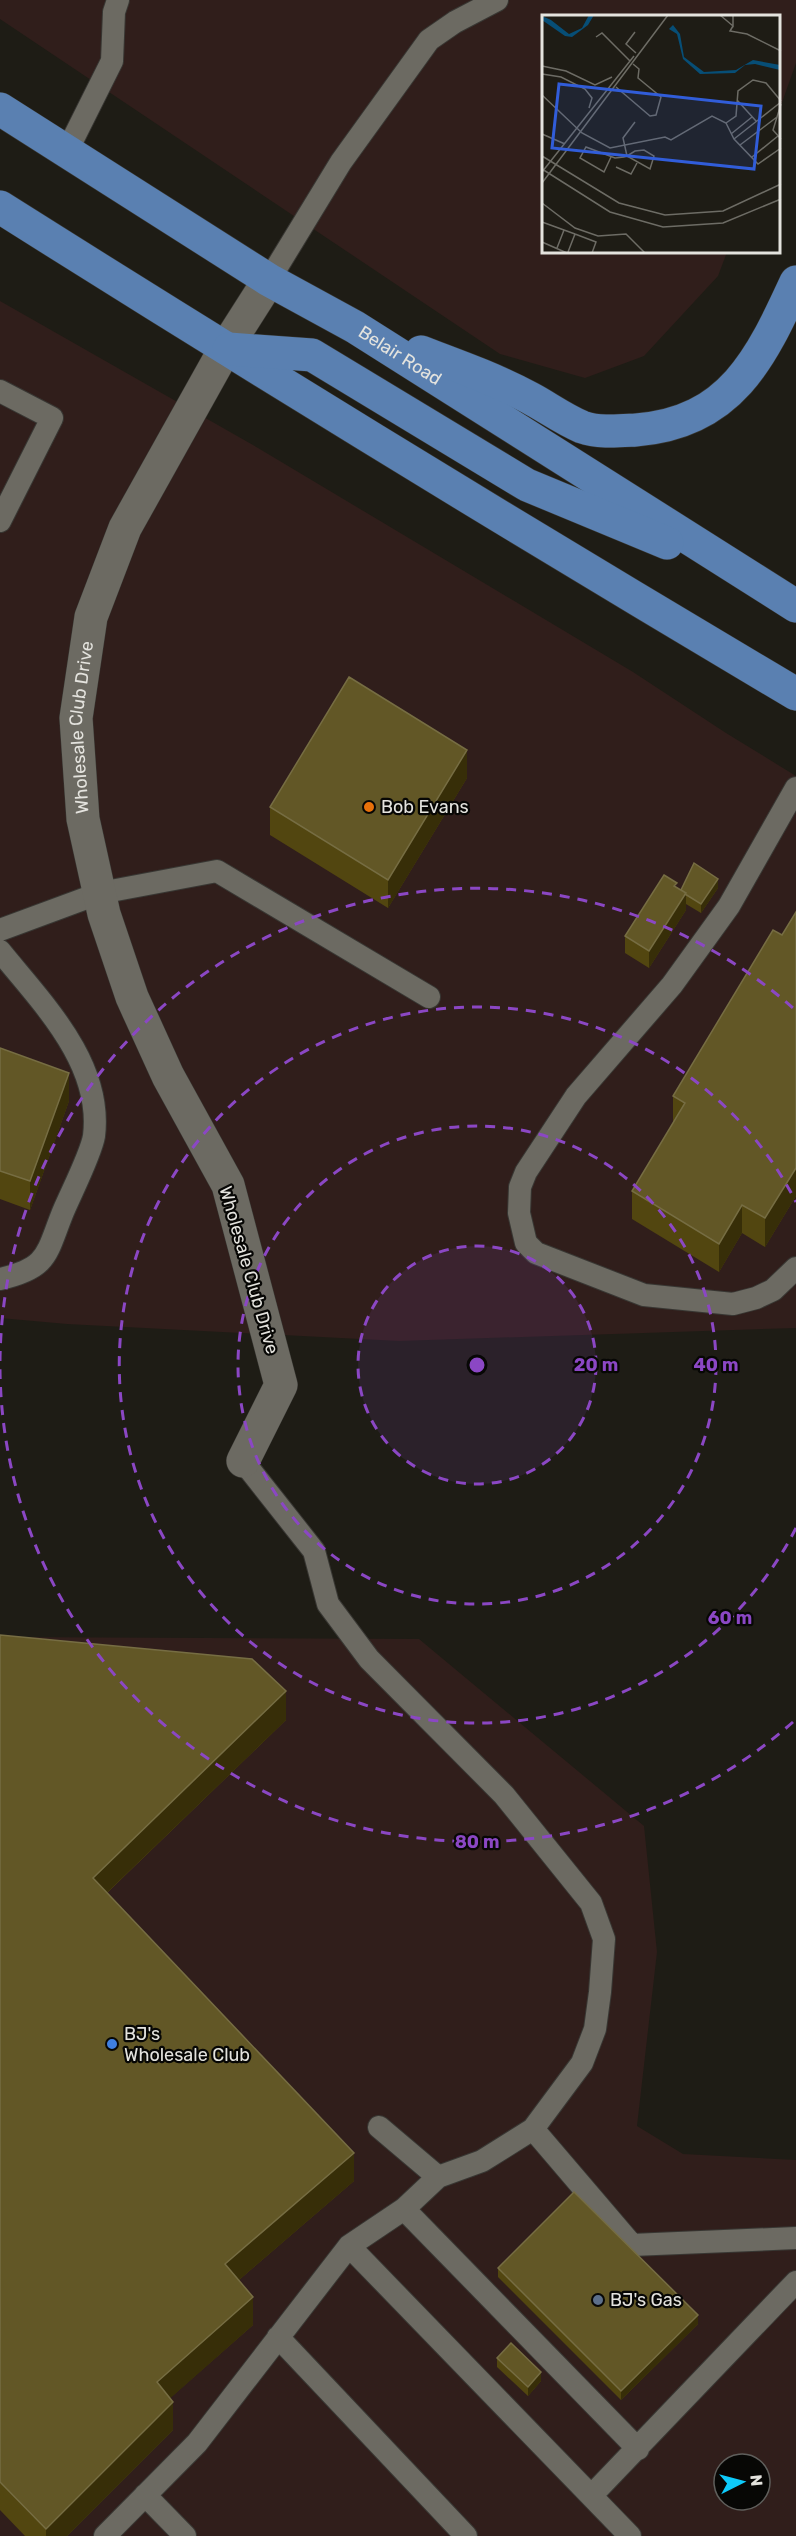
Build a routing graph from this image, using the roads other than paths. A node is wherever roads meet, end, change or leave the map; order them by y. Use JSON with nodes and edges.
{"nodes":[{"id":1,"x":118,"y":0,"type":"edge"},
{"id":2,"x":497,"y":0,"type":"edge"},
{"id":3,"x":0,"y":109,"type":"edge"},
{"id":4,"x":67,"y":151,"type":"junction"},
{"id":5,"x":0,"y":207,"type":"edge"},
{"id":6,"x":268,"y":280,"type":"junction"},
{"id":7,"x":796,"y":282,"type":"edge"},
{"id":8,"x":355,"y":327,"type":"junction"},
{"id":9,"x":225,"y":349,"type":"junction"},
{"id":10,"x":0,"y":391,"type":"edge"},
{"id":11,"x":7,"y":492,"type":"edge"},
{"id":12,"x":0,"y":521,"type":"edge"},
{"id":13,"x":752,"y":579,"type":"junction"},
{"id":14,"x":796,"y":606,"type":"edge"},
{"id":15,"x":796,"y":694,"type":"edge"},
{"id":16,"x":796,"y":788,"type":"edge"},
{"id":17,"x":100,"y":893,"type":"junction"},
{"id":18,"x":0,"y":930,"type":"edge"},
{"id":19,"x":0,"y":951,"type":"edge"},
{"id":20,"x":429,"y":997,"type":"dead end"},
{"id":21,"x":796,"y":1268,"type":"edge"},
{"id":22,"x":0,"y":1279,"type":"edge"},
{"id":23,"x":243,"y":1461,"type":"joint"},
{"id":24,"x":379,"y":2127,"type":"dead end"},
{"id":25,"x":533,"y":2129,"type":"junction"},
{"id":26,"x":438,"y":2177,"type":"junction"},
{"id":27,"x":404,"y":2209,"type":"junction"},
{"id":28,"x":796,"y":2238,"type":"edge"},
{"id":29,"x":349,"y":2246,"type":"junction"},
{"id":30,"x":796,"y":2282,"type":"edge"},
{"id":31,"x":278,"y":2337,"type":"junction"},
{"id":32,"x":638,"y":2449,"type":"junction"},
{"id":33,"x":145,"y":2495,"type":"junction"},
{"id":34,"x":592,"y":2496,"type":"junction"},
{"id":35,"x":105,"y":2536,"type":"edge"},
{"id":36,"x":185,"y":2536,"type":"edge"},
{"id":37,"x":466,"y":2536,"type":"edge"},
{"id":38,"x":630,"y":2536,"type":"edge"}],
"edges":[{"from":1,"to":4,"type":"lane"},
{"from":2,"to":6,"type":"lane"},
{"from":3,"to":4,"type":"highway","name":"Belair Road"},
{"from":4,"to":6,"type":"highway","name":"Belair Road"},
{"from":5,"to":9,"type":"highway"},
{"from":6,"to":8,"type":"highway","name":"Belair Road"},
{"from":6,"to":9,"type":"street","name":"Wholesale Club Drive"},
{"from":7,"to":8,"type":"highway"},
{"from":8,"to":13,"type":"highway","name":"Belair Road"},
{"from":9,"to":13,"type":"highway"},
{"from":9,"to":15,"type":"highway"},
{"from":9,"to":17,"type":"street","name":"Wholesale Club Drive"},
{"from":10,"to":11,"type":"lane"},
{"from":11,"to":12,"type":"lane"},
{"from":13,"to":14,"type":"highway","name":"Belair Road"},
{"from":16,"to":21,"type":"lane"},
{"from":17,"to":18,"type":"lane"},
{"from":17,"to":20,"type":"lane"},
{"from":17,"to":23,"type":"street","name":"Wholesale Club Drive"},
{"from":19,"to":22,"type":"lane"},
{"from":23,"to":25,"type":"lane"},
{"from":24,"to":26,"type":"lane"},
{"from":25,"to":26,"type":"lane"},
{"from":25,"to":28,"type":"lane"},
{"from":26,"to":27,"type":"lane"},
{"from":27,"to":29,"type":"lane"},
{"from":27,"to":32,"type":"lane"},
{"from":29,"to":31,"type":"lane"},
{"from":29,"to":34,"type":"lane"},
{"from":30,"to":32,"type":"lane"},
{"from":31,"to":33,"type":"lane"},
{"from":31,"to":37,"type":"lane"},
{"from":32,"to":34,"type":"lane"},
{"from":33,"to":35,"type":"lane"},
{"from":33,"to":36,"type":"lane"},
{"from":34,"to":38,"type":"lane"}]}
